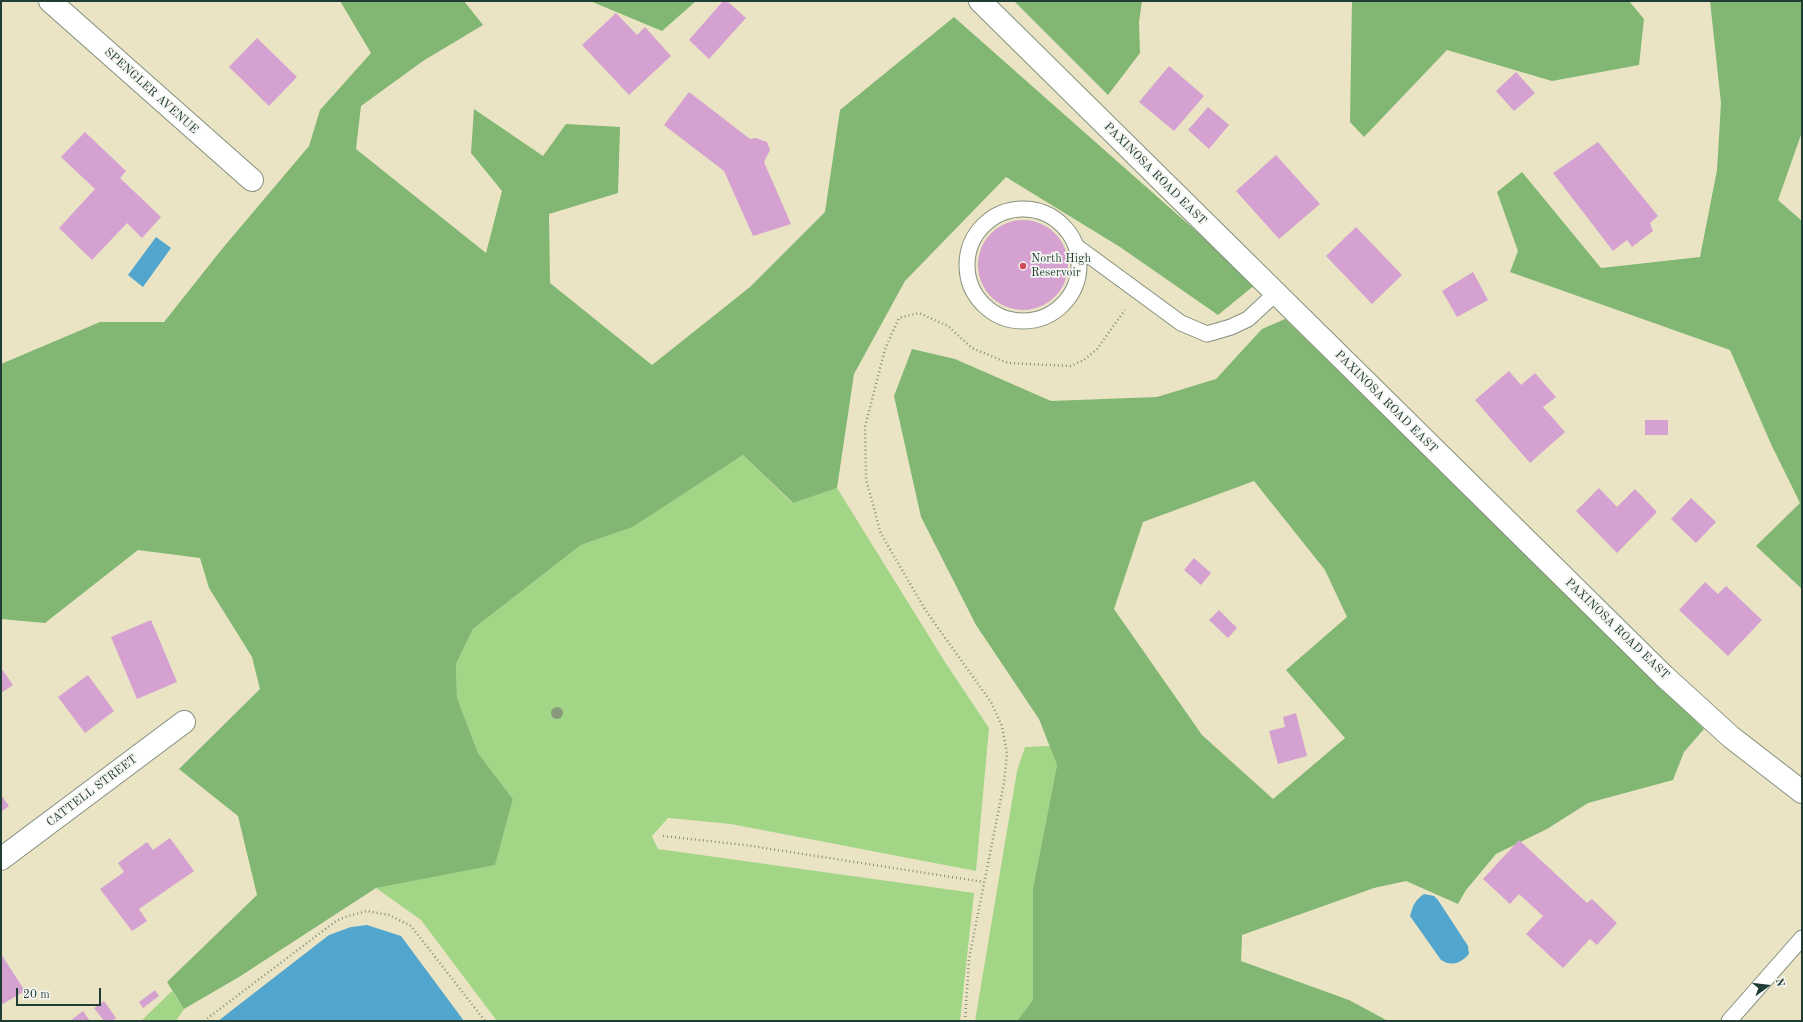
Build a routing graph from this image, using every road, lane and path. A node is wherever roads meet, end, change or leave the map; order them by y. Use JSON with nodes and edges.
{"nodes":[{"id":1,"x":50,"y":1,"type":"edge"},
{"id":2,"x":980,"y":1,"type":"edge"},
{"id":3,"x":252,"y":180,"type":"dead end"},
{"id":4,"x":1076,"y":246,"type":"junction"},
{"id":5,"x":1138,"y":291,"type":"junction"},
{"id":6,"x":1276,"y":293,"type":"junction"},
{"id":7,"x":184,"y":722,"type":"dead end"},
{"id":8,"x":1802,"y":792,"type":"edge"},
{"id":9,"x":663,"y":836,"type":"dead end"},
{"id":10,"x":1,"y":859,"type":"edge"},
{"id":11,"x":984,"y":882,"type":"junction"},
{"id":12,"x":1802,"y":938,"type":"edge"},
{"id":13,"x":204,"y":1021,"type":"edge"},
{"id":14,"x":485,"y":1021,"type":"edge"},
{"id":15,"x":965,"y":1021,"type":"edge"},
{"id":16,"x":1729,"y":1021,"type":"edge"}],
"edges":[{"from":1,"to":3,"type":"street","name":"SPENGLER AVENUE"},
{"from":2,"to":6,"type":"street","name":"PAXINOSA ROAD EAST"},
{"from":4,"to":4,"type":"lane"},
{"from":4,"to":5,"type":"lane"},
{"from":5,"to":6,"type":"lane"},
{"from":5,"to":11,"type":"path"},
{"from":6,"to":8,"type":"street","name":"PAXINOSA ROAD EAST"},
{"from":7,"to":10,"type":"street","name":"CATTELL STREET"},
{"from":9,"to":11,"type":"path"},
{"from":11,"to":15,"type":"path"},
{"from":12,"to":16,"type":"lane"},
{"from":13,"to":14,"type":"path"}]}
